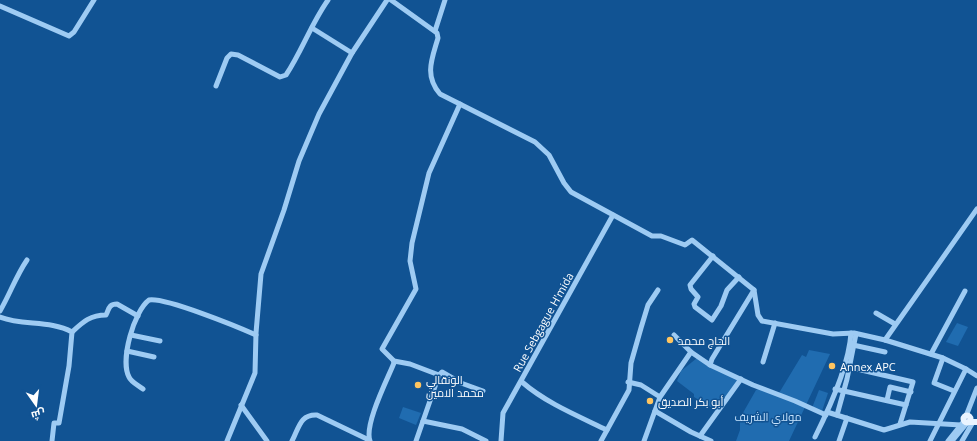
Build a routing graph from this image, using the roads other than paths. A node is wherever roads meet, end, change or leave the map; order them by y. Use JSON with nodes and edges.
{"nodes":[{"id":1,"x":94,"y":0,"type":"edge"},
{"id":2,"x":328,"y":0,"type":"edge"},
{"id":3,"x":387,"y":0,"type":"edge"},
{"id":4,"x":391,"y":0,"type":"edge"},
{"id":5,"x":445,"y":0,"type":"edge"},
{"id":6,"x":0,"y":6,"type":"edge"},
{"id":7,"x":312,"y":28,"type":"junction"},
{"id":8,"x":435,"y":31,"type":"junction"},
{"id":9,"x":352,"y":53,"type":"junction"},
{"id":10,"x":216,"y":86,"type":"dead end"},
{"id":11,"x":460,"y":104,"type":"junction"},
{"id":12,"x":977,"y":209,"type":"edge"},
{"id":13,"x":613,"y":215,"type":"junction"},
{"id":14,"x":713,"y":256,"type":"junction"},
{"id":15,"x":27,"y":260,"type":"dead end"},
{"id":16,"x":739,"y":277,"type":"junction"},
{"id":17,"x":658,"y":290,"type":"dead end"},
{"id":18,"x":754,"y":290,"type":"junction"},
{"id":19,"x":965,"y":291,"type":"dead end"},
{"id":20,"x":0,"y":311,"type":"edge"},
{"id":21,"x":876,"y":313,"type":"dead end"},
{"id":22,"x":138,"y":316,"type":"junction"},
{"id":23,"x":1,"y":319,"type":"edge"},
{"id":24,"x":775,"y":323,"type":"junction"},
{"id":25,"x":894,"y":324,"type":"junction"},
{"id":26,"x":72,"y":332,"type":"junction"},
{"id":27,"x":853,"y":334,"type":"junction"},
{"id":28,"x":131,"y":335,"type":"junction"},
{"id":29,"x":674,"y":335,"type":"dead end"},
{"id":30,"x":256,"y":336,"type":"junction"},
{"id":31,"x":885,"y":340,"type":"junction"},
{"id":32,"x":160,"y":342,"type":"dead end"},
{"id":33,"x":853,"y":345,"type":"junction"},
{"id":34,"x":128,"y":351,"type":"junction"},
{"id":35,"x":691,"y":352,"type":"junction"},
{"id":36,"x":885,"y":352,"type":"dead end"},
{"id":37,"x":931,"y":354,"type":"junction"},
{"id":38,"x":154,"y":357,"type":"dead end"},
{"id":39,"x":943,"y":358,"type":"junction"},
{"id":40,"x":394,"y":361,"type":"junction"},
{"id":41,"x":763,"y":362,"type":"dead end"},
{"id":42,"x":710,"y":365,"type":"junction"},
{"id":43,"x":844,"y":366,"type":"junction"},
{"id":44,"x":850,"y":367,"type":"junction"},
{"id":45,"x":966,"y":368,"type":"junction"},
{"id":46,"x":439,"y":375,"type":"junction"},
{"id":47,"x":977,"y":376,"type":"edge"},
{"id":48,"x":900,"y":378,"type":"junction"},
{"id":49,"x":741,"y":379,"type":"junction"},
{"id":50,"x":522,"y":382,"type":"junction"},
{"id":51,"x":628,"y":382,"type":"junction"},
{"id":52,"x":896,"y":388,"type":"junction"},
{"id":53,"x":977,"y":388,"type":"edge"},
{"id":54,"x":143,"y":389,"type":"dead end"},
{"id":55,"x":835,"y":389,"type":"junction"},
{"id":56,"x":844,"y":391,"type":"junction"},
{"id":57,"x":954,"y":391,"type":"junction"},
{"id":58,"x":483,"y":392,"type":"dead end"},
{"id":59,"x":911,"y":392,"type":"junction"},
{"id":60,"x":660,"y":397,"type":"junction"},
{"id":61,"x":887,"y":400,"type":"junction"},
{"id":62,"x":241,"y":405,"type":"junction"},
{"id":63,"x":906,"y":405,"type":"junction"},
{"id":64,"x":655,"y":411,"type":"junction"},
{"id":65,"x":826,"y":414,"type":"junction"},
{"id":66,"x":837,"y":415,"type":"junction"},
{"id":67,"x":847,"y":418,"type":"junction"},
{"id":68,"x":423,"y":421,"type":"junction"},
{"id":69,"x":969,"y":421,"type":"edge"},
{"id":70,"x":939,"y":423,"type":"junction"},
{"id":71,"x":900,"y":424,"type":"junction"},
{"id":72,"x":607,"y":430,"type":"junction"},
{"id":73,"x":700,"y":436,"type":"junction"},
{"id":74,"x":816,"y":437,"type":"dead end"},
{"id":75,"x":370,"y":440,"type":"edge"},
{"id":76,"x":52,"y":441,"type":"edge"},
{"id":77,"x":227,"y":441,"type":"edge"},
{"id":78,"x":266,"y":441,"type":"edge"},
{"id":79,"x":292,"y":441,"type":"edge"},
{"id":80,"x":416,"y":441,"type":"edge"},
{"id":81,"x":486,"y":441,"type":"edge"},
{"id":82,"x":501,"y":441,"type":"edge"},
{"id":83,"x":601,"y":441,"type":"edge"},
{"id":84,"x":644,"y":441,"type":"edge"},
{"id":85,"x":711,"y":441,"type":"edge"},
{"id":86,"x":840,"y":441,"type":"edge"},
{"id":87,"x":930,"y":441,"type":"edge"},
{"id":88,"x":948,"y":441,"type":"edge"},
{"id":89,"x":952,"y":441,"type":"edge"},
{"id":90,"x":962,"y":441,"type":"edge"}],
"edges":[{"from":1,"to":6,"type":"street"},
{"from":2,"to":7,"type":"street"},
{"from":3,"to":9,"type":"street"},
{"from":4,"to":8,"type":"street"},
{"from":5,"to":8,"type":"street"},
{"from":7,"to":9,"type":"street"},
{"from":7,"to":10,"type":"street"},
{"from":8,"to":11,"type":"street"},
{"from":9,"to":30,"type":"street"},
{"from":11,"to":13,"type":"street"},
{"from":11,"to":40,"type":"street"},
{"from":12,"to":25,"type":"street"},
{"from":13,"to":14,"type":"street"},
{"from":13,"to":50,"type":"street","name":"Rue Sebgague H'mida"},
{"from":14,"to":16,"type":"street"},
{"from":14,"to":16,"type":"street"},
{"from":15,"to":20,"type":"street"},
{"from":16,"to":18,"type":"street"},
{"from":17,"to":51,"type":"street"},
{"from":18,"to":24,"type":"street"},
{"from":18,"to":42,"type":"street"},
{"from":19,"to":37,"type":"street"},
{"from":21,"to":25,"type":"street"},
{"from":22,"to":26,"type":"street"},
{"from":22,"to":28,"type":"street"},
{"from":22,"to":30,"type":"street"},
{"from":23,"to":26,"type":"street"},
{"from":24,"to":27,"type":"street"},
{"from":24,"to":41,"type":"street"},
{"from":25,"to":31,"type":"street"},
{"from":26,"to":76,"type":"street"},
{"from":27,"to":31,"type":"street"},
{"from":27,"to":33,"type":"street"},
{"from":27,"to":43,"type":"street"},
{"from":28,"to":32,"type":"street"},
{"from":28,"to":34,"type":"street"},
{"from":29,"to":35,"type":"street"},
{"from":30,"to":62,"type":"street"},
{"from":31,"to":37,"type":"street"},
{"from":33,"to":36,"type":"street"},
{"from":33,"to":44,"type":"street"},
{"from":34,"to":38,"type":"street"},
{"from":34,"to":54,"type":"street"},
{"from":35,"to":42,"type":"street"},
{"from":35,"to":60,"type":"street"},
{"from":37,"to":39,"type":"street"},
{"from":39,"to":45,"type":"street"},
{"from":39,"to":57,"type":"street"},
{"from":40,"to":46,"type":"street"},
{"from":40,"to":75,"type":"street"},
{"from":42,"to":49,"type":"street"},
{"from":43,"to":44,"type":"street"},
{"from":43,"to":55,"type":"street"},
{"from":44,"to":48,"type":"street"},
{"from":44,"to":56,"type":"street"},
{"from":45,"to":47,"type":"street"},
{"from":45,"to":57,"type":"street"},
{"from":46,"to":58,"type":"street"},
{"from":46,"to":68,"type":"street"},
{"from":48,"to":52,"type":"street"},
{"from":48,"to":59,"type":"street"},
{"from":49,"to":65,"type":"street"},
{"from":49,"to":73,"type":"street"},
{"from":50,"to":72,"type":"street"},
{"from":50,"to":82,"type":"street","name":"Rue Sebgague H'mida"},
{"from":51,"to":60,"type":"street"},
{"from":51,"to":72,"type":"street"},
{"from":52,"to":59,"type":"street"},
{"from":52,"to":61,"type":"street"},
{"from":53,"to":69,"type":"street"},
{"from":55,"to":56,"type":"street"},
{"from":55,"to":65,"type":"street"},
{"from":56,"to":61,"type":"street"},
{"from":56,"to":66,"type":"street"},
{"from":57,"to":70,"type":"street"},
{"from":59,"to":63,"type":"street"},
{"from":60,"to":64,"type":"street"},
{"from":61,"to":63,"type":"street"},
{"from":62,"to":77,"type":"street"},
{"from":62,"to":78,"type":"street"},
{"from":63,"to":71,"type":"street"},
{"from":64,"to":73,"type":"street"},
{"from":64,"to":84,"type":"street"},
{"from":65,"to":66,"type":"street"},
{"from":65,"to":74,"type":"street"},
{"from":66,"to":67,"type":"street"},
{"from":67,"to":71,"type":"street"},
{"from":67,"to":86,"type":"street"},
{"from":68,"to":80,"type":"street"},
{"from":68,"to":81,"type":"street"},
{"from":69,"to":70,"type":"street"},
{"from":69,"to":88,"type":"street"},
{"from":69,"to":89,"type":"street"},
{"from":69,"to":90,"type":"street"},
{"from":70,"to":71,"type":"street"},
{"from":70,"to":87,"type":"street"},
{"from":72,"to":83,"type":"street"},
{"from":73,"to":85,"type":"street"},
{"from":75,"to":79,"type":"street"}]}
